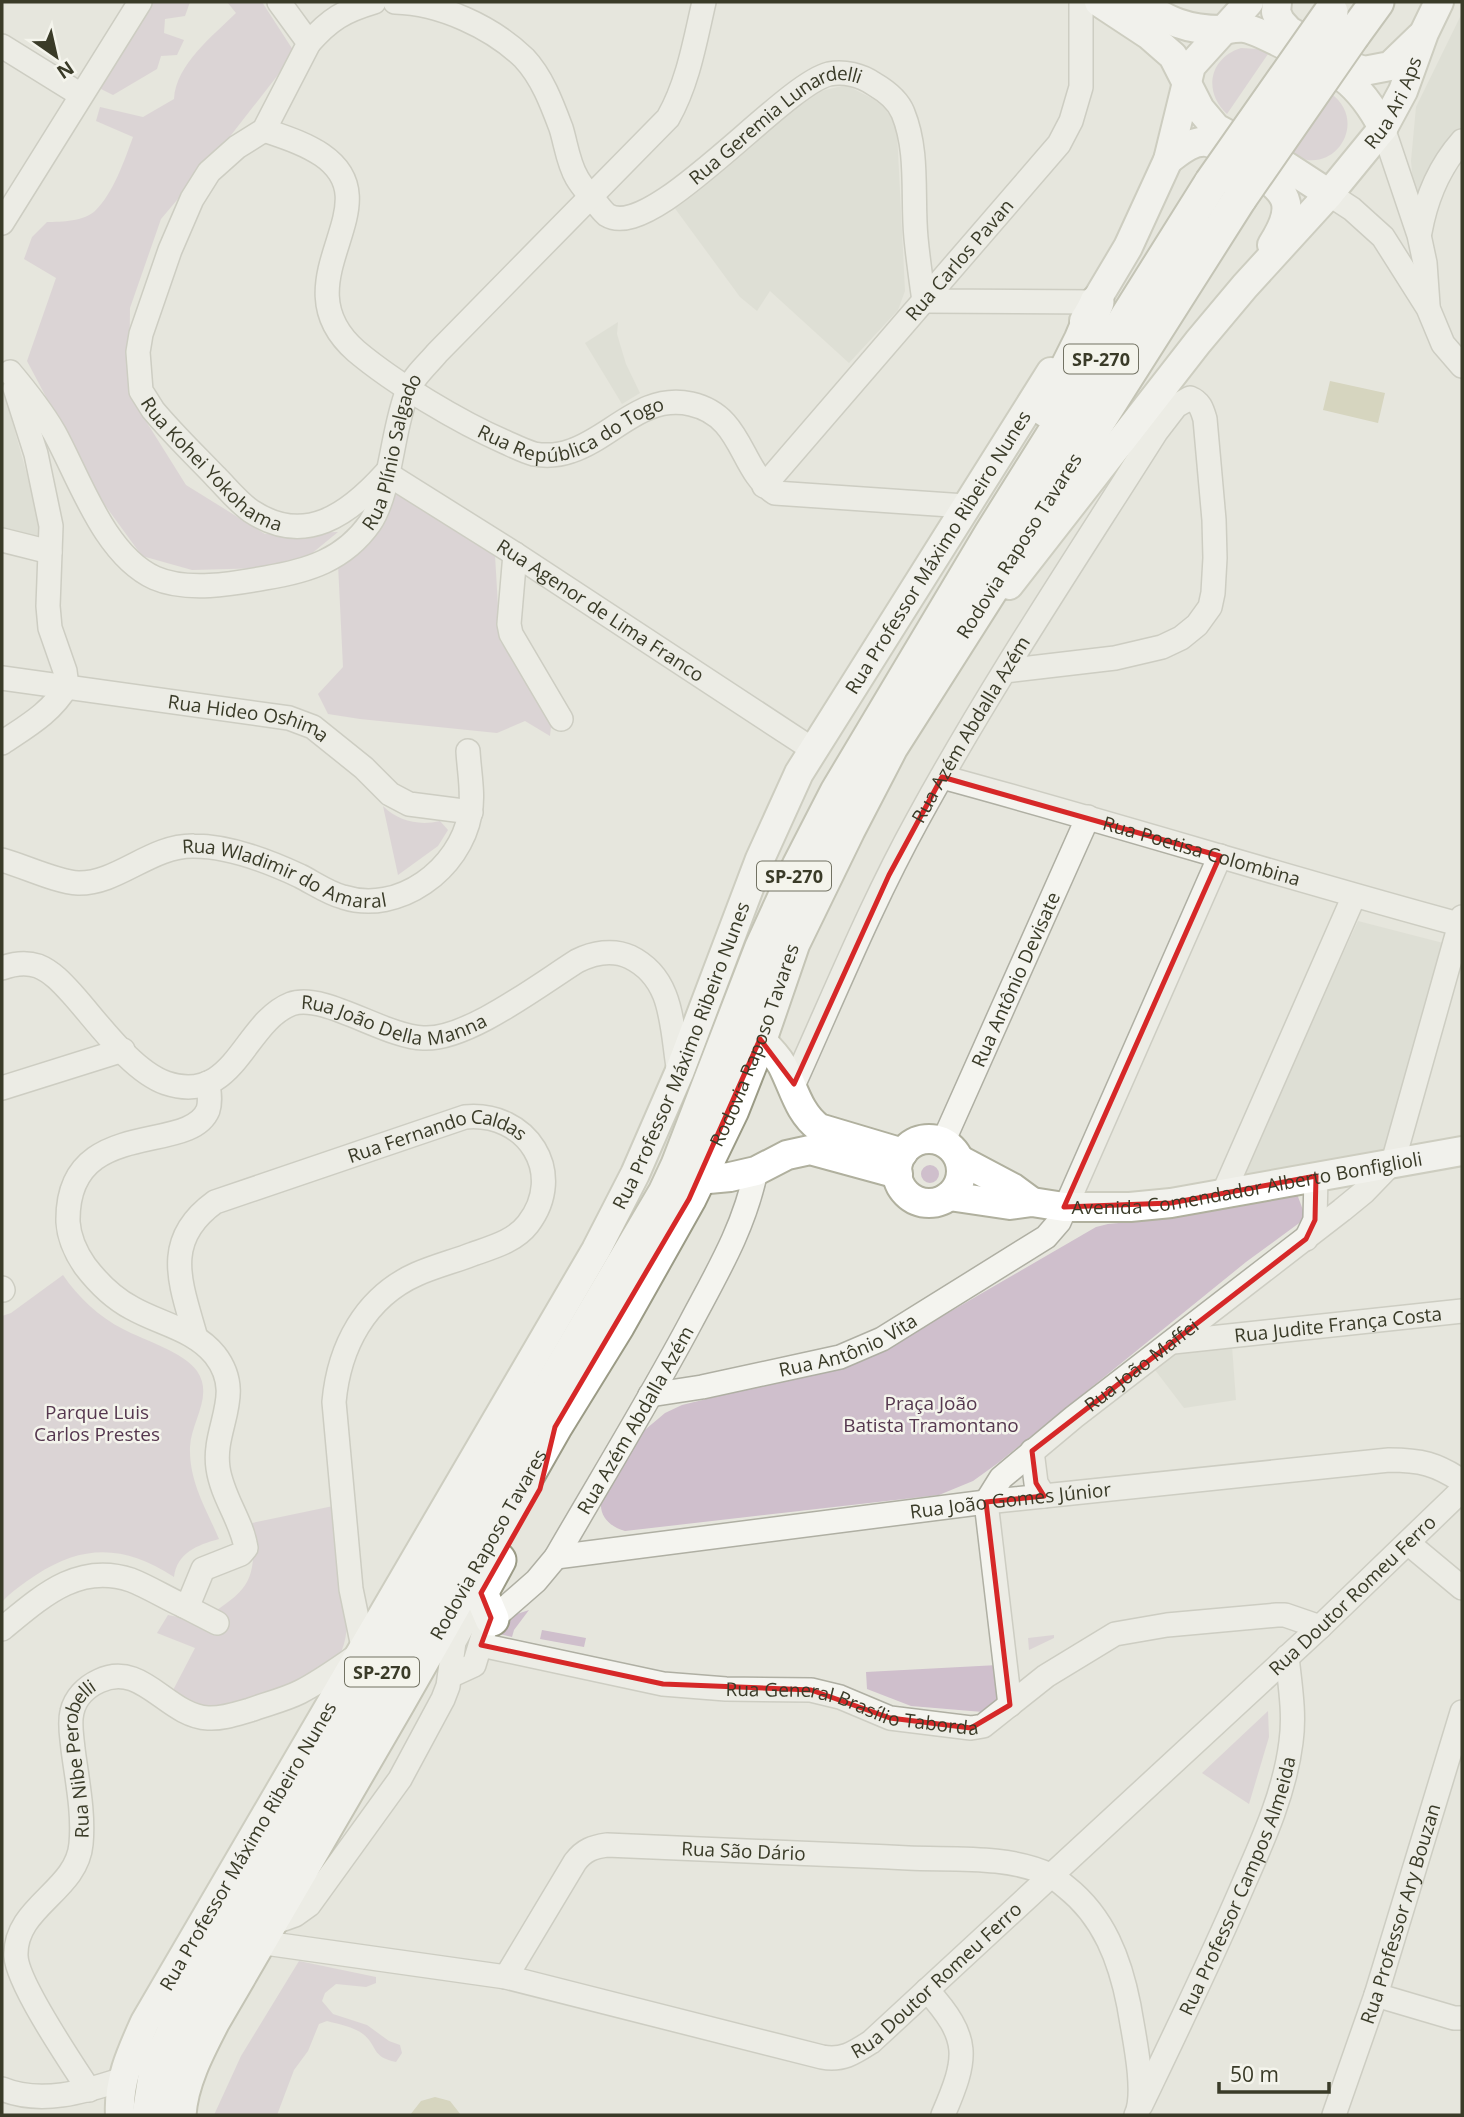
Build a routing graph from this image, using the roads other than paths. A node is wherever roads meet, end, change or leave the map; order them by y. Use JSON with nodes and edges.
{"nodes":[{"id":1,"x":140,"y":2,"type":"edge"},
{"id":2,"x":279,"y":2,"type":"edge"},
{"id":3,"x":374,"y":2,"type":"edge"},
{"id":4,"x":395,"y":2,"type":"edge"},
{"id":5,"x":704,"y":2,"type":"edge"},
{"id":6,"x":1081,"y":2,"type":"edge"},
{"id":7,"x":1099,"y":2,"type":"edge"},
{"id":8,"x":1138,"y":2,"type":"edge"},
{"id":9,"x":1248,"y":2,"type":"edge"},
{"id":10,"x":1277,"y":2,"type":"edge"},
{"id":11,"x":1377,"y":2,"type":"edge"},
{"id":12,"x":1439,"y":2,"type":"edge"},
{"id":13,"x":1341,"y":16,"type":"edge"},
{"id":14,"x":1221,"y":30,"type":"junction"},
{"id":15,"x":1424,"y":33,"type":"junction"},
{"id":16,"x":309,"y":43,"type":"junction"},
{"id":17,"x":2,"y":46,"type":"edge"},
{"id":18,"x":1186,"y":80,"type":"junction"},
{"id":19,"x":81,"y":95,"type":"junction"},
{"id":20,"x":1383,"y":128,"type":"junction"},
{"id":21,"x":264,"y":130,"type":"junction"},
{"id":22,"x":1462,"y":141,"type":"edge"},
{"id":23,"x":1168,"y":160,"type":"junction"},
{"id":24,"x":1225,"y":191,"type":"junction"},
{"id":25,"x":1329,"y":194,"type":"junction"},
{"id":26,"x":592,"y":197,"type":"junction"},
{"id":27,"x":2,"y":223,"type":"edge"},
{"id":28,"x":1419,"y":236,"type":"junction"},
{"id":29,"x":1245,"y":286,"type":"junction"},
{"id":30,"x":924,"y":301,"type":"junction"},
{"id":31,"x":1097,"y":302,"type":"junction"},
{"id":32,"x":1428,"y":308,"type":"junction"},
{"id":33,"x":1462,"y":366,"type":"edge"},
{"id":34,"x":6,"y":368,"type":"edge"},
{"id":35,"x":408,"y":387,"type":"junction"},
{"id":36,"x":386,"y":473,"type":"junction"},
{"id":37,"x":764,"y":486,"type":"junction"},
{"id":38,"x":965,"y":506,"type":"junction"},
{"id":39,"x":991,"y":534,"type":"junction"},
{"id":40,"x":2,"y":540,"type":"edge"},
{"id":41,"x":50,"y":552,"type":"junction"},
{"id":42,"x":515,"y":554,"type":"junction"},
{"id":43,"x":943,"y":665,"type":"junction"},
{"id":44,"x":1005,"y":671,"type":"junction"},
{"id":45,"x":2,"y":678,"type":"edge"},
{"id":46,"x":67,"y":687,"type":"junction"},
{"id":47,"x":561,"y":719,"type":"dead end"},
{"id":48,"x":2,"y":743,"type":"edge"},
{"id":49,"x":812,"y":749,"type":"junction"},
{"id":50,"x":468,"y":751,"type":"dead end"},
{"id":51,"x":942,"y":777,"type":"junction"},
{"id":52,"x":471,"y":812,"type":"junction"},
{"id":53,"x":1088,"y":817,"type":"junction"},
{"id":54,"x":1220,"y":856,"type":"junction"},
{"id":55,"x":2,"y":860,"type":"edge"},
{"id":56,"x":1354,"y":896,"type":"junction"},
{"id":57,"x":1462,"y":922,"type":"edge"},
{"id":58,"x":2,"y":968,"type":"edge"},
{"id":59,"x":760,"y":1039,"type":"junction"},
{"id":60,"x":123,"y":1050,"type":"junction"},
{"id":61,"x":679,"y":1073,"type":"junction"},
{"id":62,"x":208,"y":1083,"type":"junction"},
{"id":63,"x":2,"y":1088,"type":"edge"},
{"id":64,"x":792,"y":1088,"type":"junction"},
{"id":65,"x":952,"y":1151,"type":"junction"},
{"id":66,"x":1462,"y":1151,"type":"edge"},
{"id":67,"x":1393,"y":1162,"type":"junction"},
{"id":68,"x":900,"y":1164,"type":"junction"},
{"id":69,"x":756,"y":1171,"type":"junction"},
{"id":70,"x":1316,"y":1177,"type":"junction"},
{"id":71,"x":698,"y":1180,"type":"junction"},
{"id":72,"x":1223,"y":1194,"type":"junction"},
{"id":73,"x":949,"y":1196,"type":"junction"},
{"id":74,"x":1046,"y":1205,"type":"junction"},
{"id":75,"x":1306,"y":1239,"type":"junction"},
{"id":76,"x":1462,"y":1311,"type":"edge"},
{"id":77,"x":196,"y":1338,"type":"junction"},
{"id":78,"x":1173,"y":1342,"type":"junction"},
{"id":79,"x":650,"y":1395,"type":"junction"},
{"id":80,"x":555,"y":1427,"type":"junction"},
{"id":81,"x":1032,"y":1451,"type":"junction"},
{"id":82,"x":1462,"y":1481,"type":"edge"},
{"id":83,"x":1462,"y":1489,"type":"edge"},
{"id":84,"x":1044,"y":1496,"type":"junction"},
{"id":85,"x":986,"y":1502,"type":"junction"},
{"id":86,"x":1408,"y":1543,"type":"junction"},
{"id":87,"x":556,"y":1557,"type":"junction"},
{"id":88,"x":1462,"y":1588,"type":"edge"},
{"id":89,"x":184,"y":1606,"type":"junction"},
{"id":90,"x":217,"y":1623,"type":"dead end"},
{"id":91,"x":1320,"y":1627,"type":"junction"},
{"id":92,"x":2,"y":1629,"type":"edge"},
{"id":93,"x":482,"y":1631,"type":"junction"},
{"id":94,"x":362,"y":1650,"type":"junction"},
{"id":95,"x":1287,"y":1657,"type":"junction"},
{"id":96,"x":450,"y":1676,"type":"junction"},
{"id":97,"x":1010,"y":1705,"type":"junction"},
{"id":98,"x":1462,"y":1712,"type":"edge"},
{"id":99,"x":1051,"y":1875,"type":"junction"},
{"id":100,"x":262,"y":1934,"type":"junction"},
{"id":101,"x":506,"y":1977,"type":"junction"},
{"id":102,"x":927,"y":1990,"type":"junction"},
{"id":103,"x":1376,"y":1995,"type":"junction"},
{"id":104,"x":1462,"y":2018,"type":"edge"},
{"id":105,"x":123,"y":2079,"type":"junction"},
{"id":106,"x":2,"y":2089,"type":"edge"},
{"id":107,"x":89,"y":2090,"type":"junction"},
{"id":108,"x":1138,"y":2110,"type":"edge"},
{"id":109,"x":120,"y":2115,"type":"edge"},
{"id":110,"x":149,"y":2115,"type":"edge"},
{"id":111,"x":179,"y":2115,"type":"edge"},
{"id":112,"x":943,"y":2115,"type":"edge"},
{"id":113,"x":1334,"y":2115,"type":"edge"}],
"edges":[{"from":1,"to":19,"type":"street"},
{"from":2,"to":16,"type":"street"},
{"from":3,"to":16,"type":"street"},
{"from":4,"to":26,"type":"street","name":"Rua Geremia Lunardelli"},
{"from":5,"to":26,"type":"street","name":"Rua Plínio Salgado"},
{"from":6,"to":30,"type":"street","name":"Rua Carlos Pavan"},
{"from":7,"to":18,"type":"main road"},
{"from":8,"to":14,"type":"main road"},
{"from":9,"to":14,"type":"main road","name":"Rua Professor Máximo Ribeiro Nunes"},
{"from":10,"to":15,"type":"main road"},
{"from":11,"to":13,"type":"highway","name":"Rodovia Raposo Tavares","number":"SP-270"},
{"from":12,"to":15,"type":"main road","name":"Rua Ari Aps"},
{"from":13,"to":24,"type":"highway","name":"Rodovia Raposo Tavares","number":"SP-270","bridge":true},
{"from":14,"to":18,"type":"main road","name":"Rua Professor Máximo Ribeiro Nunes"},
{"from":14,"to":20,"type":"main road"},
{"from":15,"to":20,"type":"main road","name":"Rua Ari Aps"},
{"from":16,"to":21,"type":"street","name":"Rua Kohei Yokohama"},
{"from":17,"to":19,"type":"street"},
{"from":18,"to":23,"type":"main road","name":"Rua Professor Máximo Ribeiro Nunes"},
{"from":18,"to":25,"type":"main road"},
{"from":19,"to":27,"type":"street"},
{"from":20,"to":25,"type":"main road","name":"Rua Ari Aps"},
{"from":20,"to":28,"type":"street"},
{"from":21,"to":35,"type":"street","name":"Rua República do Togo"},
{"from":21,"to":36,"type":"street","name":"Rua Kohei Yokohama"},
{"from":22,"to":28,"type":"street"},
{"from":23,"to":29,"type":"main road"},
{"from":23,"to":31,"type":"main road","name":"Rua Professor Máximo Ribeiro Nunes"},
{"from":24,"to":39,"type":"highway","name":"Rodovia Raposo Tavares","number":"SP-270"},
{"from":24,"to":43,"type":"highway","name":"Rodovia Raposo Tavares","number":"SP-270"},
{"from":25,"to":29,"type":"main road"},
{"from":25,"to":32,"type":"street"},
{"from":26,"to":30,"type":"street","name":"Rua Geremia Lunardelli"},
{"from":26,"to":35,"type":"street","name":"Rua Plínio Salgado"},
{"from":28,"to":32,"type":"street"},
{"from":29,"to":43,"type":"main road"},
{"from":30,"to":31,"type":"street"},
{"from":30,"to":37,"type":"street","name":"Rua Carlos Pavan"},
{"from":31,"to":38,"type":"main road","name":"Rua Professor Máximo Ribeiro Nunes"},
{"from":31,"to":39,"type":"highway"},
{"from":32,"to":33,"type":"street"},
{"from":34,"to":36,"type":"street","name":"Rua Plínio Salgado"},
{"from":34,"to":41,"type":"street"},
{"from":35,"to":36,"type":"street","name":"Rua Plínio Salgado"},
{"from":35,"to":37,"type":"street","name":"Rua República do Togo"},
{"from":36,"to":42,"type":"street","name":"Rua Agenor de Lima Franco"},
{"from":37,"to":38,"type":"street"},
{"from":38,"to":49,"type":"main road","name":"Rua Professor Máximo Ribeiro Nunes"},
{"from":39,"to":110,"type":"highway","name":"Rodovia Raposo Tavares","number":"SP-270"},
{"from":40,"to":41,"type":"street"},
{"from":41,"to":46,"type":"street"},
{"from":42,"to":47,"type":"street"},
{"from":42,"to":49,"type":"street","name":"Rua Agenor de Lima Franco"},
{"from":43,"to":59,"type":"highway","name":"Rodovia Raposo Tavares","number":"SP-270"},
{"from":44,"to":44,"type":"street","name":"Rua Azém Abdalla Azém"},
{"from":44,"to":51,"type":"street","name":"Rua Azém Abdalla Azém"},
{"from":45,"to":46,"type":"street","name":"Rua Hideo Oshima"},
{"from":46,"to":48,"type":"street"},
{"from":46,"to":52,"type":"street","name":"Rua Hideo Oshima"},
{"from":49,"to":61,"type":"main road","name":"Rua Professor Máximo Ribeiro Nunes"},
{"from":50,"to":52,"type":"street","name":"Rua Wladimir do Amaral"},
{"from":51,"to":53,"type":"street","name":"Rua Poetisa Colombina"},
{"from":51,"to":64,"type":"street","name":"Rua Azém Abdalla Azém"},
{"from":52,"to":55,"type":"street","name":"Rua Wladimir do Amaral"},
{"from":53,"to":54,"type":"street","name":"Rua Poetisa Colombina"},
{"from":53,"to":65,"type":"street","name":"Rua Antônio Devisate"},
{"from":54,"to":56,"type":"street","name":"Rua Poetisa Colombina"},
{"from":54,"to":74,"type":"street","name":"Rua Antônio Vita"},
{"from":56,"to":57,"type":"street","name":"Rua Poetisa Colombina"},
{"from":56,"to":72,"type":"street"},
{"from":57,"to":67,"type":"street"},
{"from":58,"to":60,"type":"street"},
{"from":59,"to":64,"type":"main road"},
{"from":59,"to":71,"type":"highway","name":"Rodovia Raposo Tavares","number":"SP-270"},
{"from":60,"to":62,"type":"street"},
{"from":60,"to":63,"type":"street"},
{"from":61,"to":62,"type":"street","name":"Rua João Della Manna"},
{"from":61,"to":94,"type":"main road","name":"Rua Professor Máximo Ribeiro Nunes"},
{"from":62,"to":77,"type":"street"},
{"from":64,"to":68,"type":"main road"},
{"from":65,"to":68,"type":"main road"},
{"from":65,"to":73,"type":"main road"},
{"from":65,"to":74,"type":"main road"},
{"from":66,"to":67,"type":"main road","name":"Avenida Comendador Alberto Bonfiglioli"},
{"from":67,"to":70,"type":"main road","name":"Avenida Comendador Alberto Bonfiglioli"},
{"from":67,"to":75,"type":"street","name":"Rua João Maffei"},
{"from":68,"to":69,"type":"main road"},
{"from":68,"to":73,"type":"main road"},
{"from":69,"to":71,"type":"main road"},
{"from":69,"to":79,"type":"street","name":"Rua Azém Abdalla Azém"},
{"from":70,"to":72,"type":"main road","name":"Avenida Comendador Alberto Bonfiglioli"},
{"from":70,"to":75,"type":"street"},
{"from":71,"to":80,"type":"highway","name":"Rodovia Raposo Tavares","number":"SP-270"},
{"from":72,"to":74,"type":"main road","name":"Avenida Comendador Alberto Bonfiglioli"},
{"from":73,"to":74,"type":"main road","name":"Avenida Comendador Alberto Bonfiglioli"},
{"from":74,"to":79,"type":"street","name":"Rua Antônio Vita"},
{"from":75,"to":78,"type":"street","name":"Rua João Maffei"},
{"from":76,"to":78,"type":"street","name":"Rua Judite França Costa"},
{"from":77,"to":89,"type":"street"},
{"from":77,"to":94,"type":"street","name":"Rua Fernando Caldas"},
{"from":78,"to":81,"type":"street","name":"Rua João Maffei"},
{"from":79,"to":87,"type":"street","name":"Rua Azém Abdalla Azém"},
{"from":80,"to":93,"type":"highway"},
{"from":80,"to":100,"type":"highway","name":"Rodovia Raposo Tavares","number":"SP-270"},
{"from":81,"to":84,"type":"street"},
{"from":81,"to":85,"type":"street","name":"Rua João Maffei"},
{"from":82,"to":84,"type":"street","name":"Rua João Gomes Júnior"},
{"from":83,"to":86,"type":"street","name":"Rua Doutor Romeu Ferro"},
{"from":84,"to":85,"type":"street","name":"Rua João Gomes Júnior"},
{"from":85,"to":87,"type":"street","name":"Rua João Gomes Júnior"},
{"from":85,"to":97,"type":"street"},
{"from":86,"to":88,"type":"street"},
{"from":86,"to":91,"type":"street","name":"Rua Doutor Romeu Ferro"},
{"from":87,"to":93,"type":"street","name":"Rua Azém Abdalla Azém"},
{"from":89,"to":90,"type":"street"},
{"from":89,"to":92,"type":"street"},
{"from":91,"to":95,"type":"street","name":"Rua Doutor Romeu Ferro"},
{"from":91,"to":97,"type":"street","name":"Rua General Brasílio Taborda"},
{"from":93,"to":96,"type":"street"},
{"from":93,"to":96,"type":"street","name":"Rua Azém Abdalla Azém"},
{"from":93,"to":97,"type":"street","name":"Rua General Brasílio Taborda"},
{"from":94,"to":105,"type":"main road","name":"Rua Professor Máximo Ribeiro Nunes"},
{"from":94,"to":107,"type":"street","name":"Rua Nibe Perobelli"},
{"from":95,"to":99,"type":"street","name":"Rua Doutor Romeu Ferro"},
{"from":95,"to":108,"type":"street","name":"Rua Professor Campos Almeida"},
{"from":96,"to":100,"type":"street","name":"Rua Azém Abdalla Azém"},
{"from":98,"to":103,"type":"street","name":"Rua Professor Ary Bouzan"},
{"from":99,"to":101,"type":"street","name":"Rua São Dário"},
{"from":99,"to":102,"type":"street","name":"Rua Doutor Romeu Ferro"},
{"from":99,"to":108,"type":"street"},
{"from":100,"to":101,"type":"street","name":"Rua Doutor Romeu Ferro"},
{"from":100,"to":111,"type":"highway","name":"Rodovia Raposo Tavares","number":"SP-270"},
{"from":101,"to":102,"type":"street","name":"Rua Doutor Romeu Ferro"},
{"from":102,"to":112,"type":"street"},
{"from":103,"to":104,"type":"street"},
{"from":103,"to":113,"type":"street","name":"Rua Professor Ary Bouzan"},
{"from":105,"to":107,"type":"street"},
{"from":105,"to":109,"type":"main road","name":"Rua Professor Máximo Ribeiro Nunes"},
{"from":106,"to":107,"type":"street"}]}
